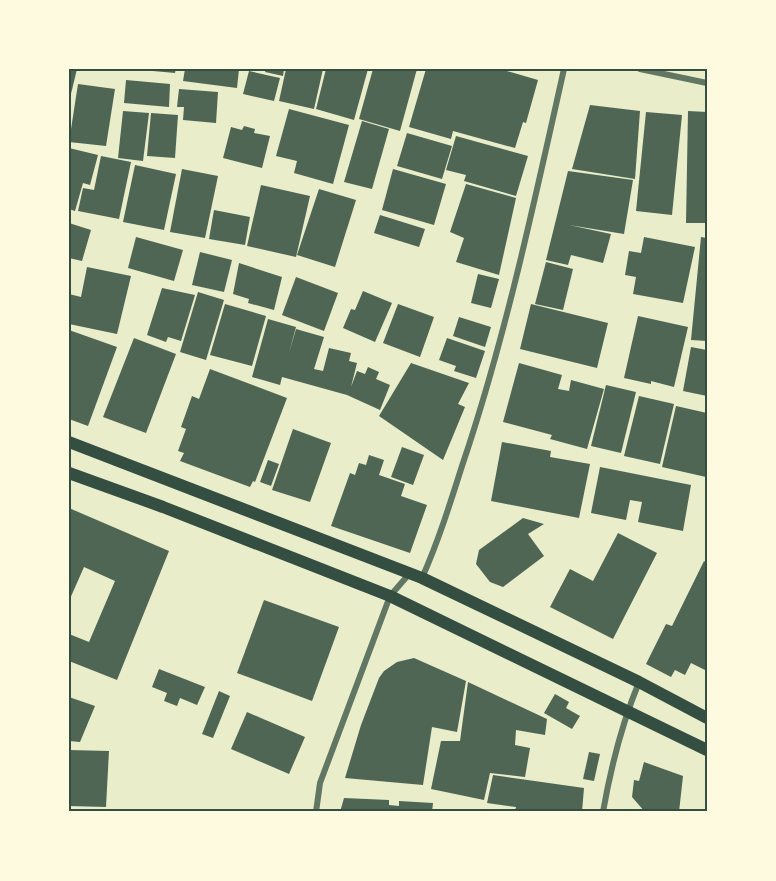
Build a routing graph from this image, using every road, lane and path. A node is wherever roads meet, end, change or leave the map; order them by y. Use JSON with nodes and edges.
{"nodes":[{"id":1,"x":564,"y":69,"type":"edge"},
{"id":2,"x":640,"y":69,"type":"edge"},
{"id":3,"x":707,"y":83,"type":"edge"},
{"id":4,"x":69,"y":442,"type":"edge"},
{"id":5,"x":69,"y":473,"type":"edge"},
{"id":6,"x":410,"y":573,"type":"junction"},
{"id":7,"x":422,"y":578,"type":"junction"},
{"id":8,"x":390,"y":596,"type":"junction"},
{"id":9,"x":639,"y":682,"type":"junction"},
{"id":10,"x":627,"y":711,"type":"junction"},
{"id":11,"x":707,"y":718,"type":"edge"},
{"id":12,"x":707,"y":750,"type":"edge"},
{"id":13,"x":316,"y":812,"type":"edge"},
{"id":14,"x":603,"y":812,"type":"edge"}],
"edges":[{"from":1,"to":7,"type":"street"},
{"from":2,"to":3,"type":"street"},
{"from":4,"to":6,"type":"main road"},
{"from":5,"to":8,"type":"main road"},
{"from":6,"to":7,"type":"main road"},
{"from":6,"to":8,"type":"street"},
{"from":7,"to":9,"type":"main road"},
{"from":8,"to":10,"type":"main road"},
{"from":8,"to":13,"type":"street"},
{"from":9,"to":10,"type":"street"},
{"from":9,"to":11,"type":"main road"},
{"from":10,"to":12,"type":"main road"},
{"from":10,"to":14,"type":"street"}]}
